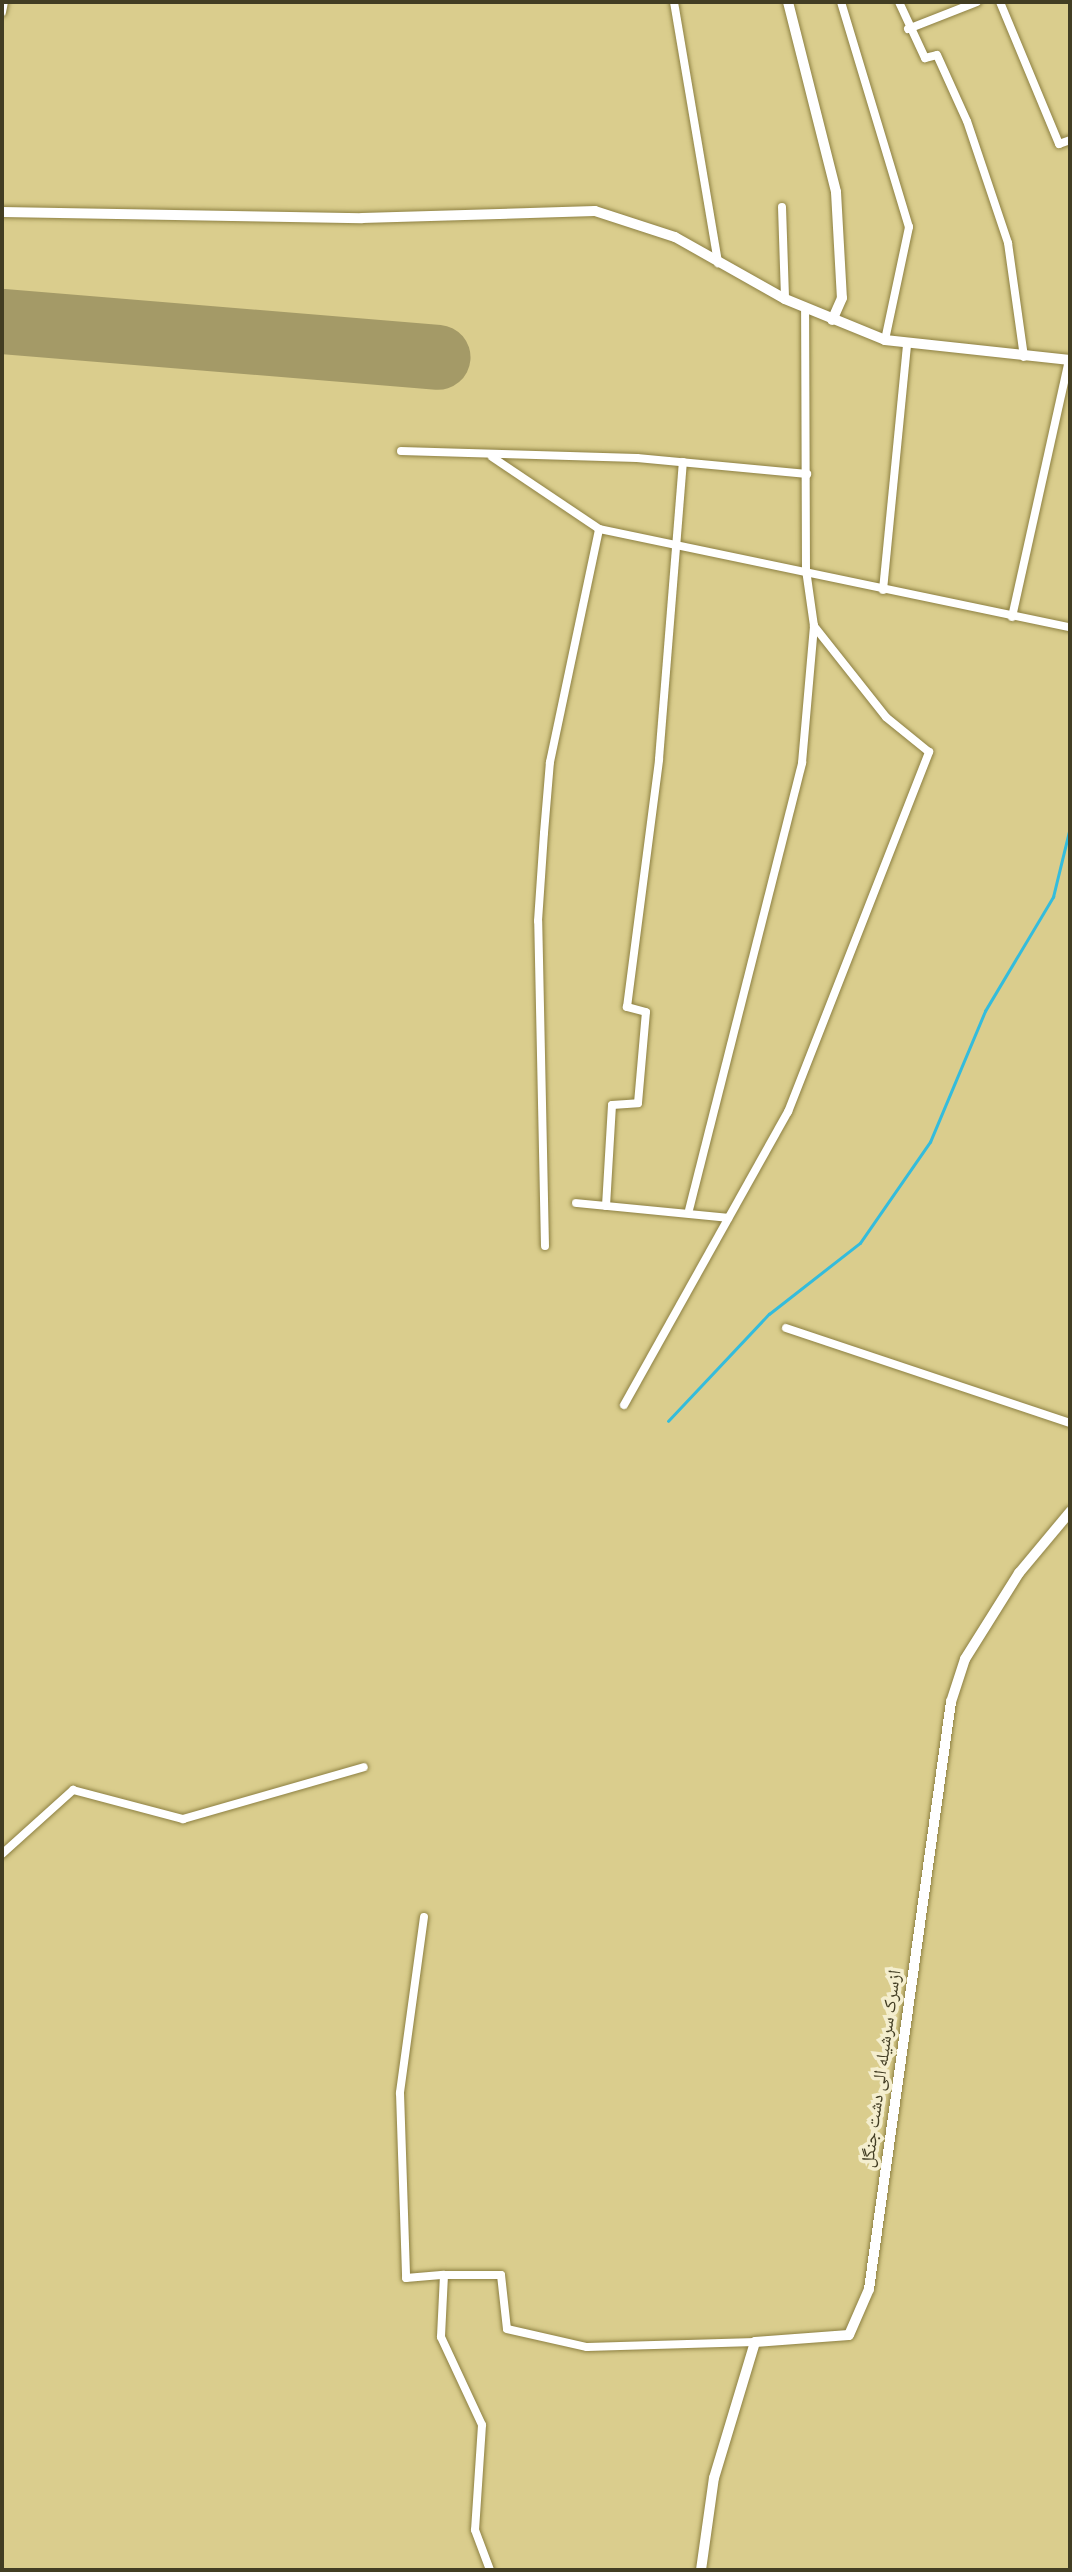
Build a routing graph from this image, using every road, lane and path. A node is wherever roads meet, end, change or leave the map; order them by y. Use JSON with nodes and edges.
{"nodes":[{"id":1,"x":4,"y":2,"type":"edge"},
{"id":2,"x":674,"y":2,"type":"edge"},
{"id":3,"x":788,"y":2,"type":"edge"},
{"id":4,"x":841,"y":2,"type":"edge"},
{"id":5,"x":899,"y":2,"type":"edge"},
{"id":6,"x":977,"y":2,"type":"edge"},
{"id":7,"x":1000,"y":2,"type":"edge"},
{"id":8,"x":2,"y":12,"type":"edge"},
{"id":9,"x":908,"y":29,"type":"junction"},
{"id":10,"x":1070,"y":140,"type":"edge"},
{"id":11,"x":782,"y":207,"type":"dead end"},
{"id":12,"x":2,"y":212,"type":"edge"},
{"id":13,"x":718,"y":266,"type":"junction"},
{"id":14,"x":785,"y":299,"type":"junction"},
{"id":15,"x":805,"y":308,"type":"junction"},
{"id":16,"x":832,"y":320,"type":"junction"},
{"id":17,"x":886,"y":340,"type":"junction"},
{"id":18,"x":907,"y":344,"type":"junction"},
{"id":19,"x":1024,"y":357,"type":"junction"},
{"id":20,"x":1070,"y":360,"type":"edge"},
{"id":21,"x":401,"y":451,"type":"dead end"},
{"id":22,"x":492,"y":457,"type":"junction"},
{"id":23,"x":683,"y":462,"type":"junction"},
{"id":24,"x":807,"y":474,"type":"junction"},
{"id":25,"x":599,"y":529,"type":"junction"},
{"id":26,"x":675,"y":544,"type":"junction"},
{"id":27,"x":806,"y":570,"type":"junction"},
{"id":28,"x":883,"y":590,"type":"junction"},
{"id":29,"x":1012,"y":617,"type":"junction"},
{"id":30,"x":814,"y":626,"type":"junction"},
{"id":31,"x":1070,"y":627,"type":"edge"},
{"id":32,"x":576,"y":1203,"type":"dead end"},
{"id":33,"x":607,"y":1206,"type":"junction"},
{"id":34,"x":689,"y":1210,"type":"junction"},
{"id":35,"x":728,"y":1217,"type":"junction"},
{"id":36,"x":545,"y":1246,"type":"dead end"},
{"id":37,"x":786,"y":1328,"type":"dead end"},
{"id":38,"x":624,"y":1405,"type":"dead end"},
{"id":39,"x":1070,"y":1423,"type":"edge"},
{"id":40,"x":1070,"y":1512,"type":"edge"},
{"id":41,"x":364,"y":1767,"type":"dead end"},
{"id":42,"x":2,"y":1854,"type":"edge"},
{"id":43,"x":424,"y":1917,"type":"dead end"},
{"id":44,"x":443,"y":2275,"type":"junction"},
{"id":45,"x":755,"y":2342,"type":"junction"},
{"id":46,"x":490,"y":2570,"type":"edge"},
{"id":47,"x":701,"y":2570,"type":"edge"}],
"edges":[{"from":1,"to":8,"type":"street"},
{"from":2,"to":13,"type":"street"},
{"from":3,"to":16,"type":"street"},
{"from":4,"to":17,"type":"street"},
{"from":5,"to":9,"type":"street"},
{"from":6,"to":9,"type":"street"},
{"from":7,"to":10,"type":"street"},
{"from":9,"to":19,"type":"street"},
{"from":11,"to":14,"type":"street"},
{"from":12,"to":13,"type":"street"},
{"from":13,"to":14,"type":"street"},
{"from":14,"to":15,"type":"street"},
{"from":15,"to":16,"type":"street"},
{"from":15,"to":24,"type":"street"},
{"from":16,"to":17,"type":"street"},
{"from":17,"to":18,"type":"street"},
{"from":18,"to":19,"type":"street"},
{"from":18,"to":28,"type":"street"},
{"from":19,"to":20,"type":"street"},
{"from":20,"to":29,"type":"street"},
{"from":21,"to":22,"type":"street"},
{"from":22,"to":23,"type":"street"},
{"from":22,"to":25,"type":"street"},
{"from":23,"to":24,"type":"street"},
{"from":23,"to":26,"type":"street"},
{"from":24,"to":27,"type":"street"},
{"from":25,"to":26,"type":"street"},
{"from":25,"to":36,"type":"street"},
{"from":26,"to":27,"type":"street"},
{"from":26,"to":33,"type":"street"},
{"from":27,"to":28,"type":"street"},
{"from":27,"to":30,"type":"street"},
{"from":28,"to":29,"type":"street"},
{"from":29,"to":31,"type":"street"},
{"from":30,"to":34,"type":"street"},
{"from":30,"to":35,"type":"street"},
{"from":32,"to":33,"type":"street"},
{"from":33,"to":34,"type":"street"},
{"from":34,"to":35,"type":"street"},
{"from":35,"to":38,"type":"street"},
{"from":37,"to":39,"type":"street"},
{"from":40,"to":45,"type":"street","name":"ازسرک سرشیله الی دشت جنگل"},
{"from":41,"to":42,"type":"street"},
{"from":43,"to":44,"type":"street"},
{"from":44,"to":45,"type":"street"},
{"from":44,"to":46,"type":"street"},
{"from":45,"to":47,"type":"street"}]}
